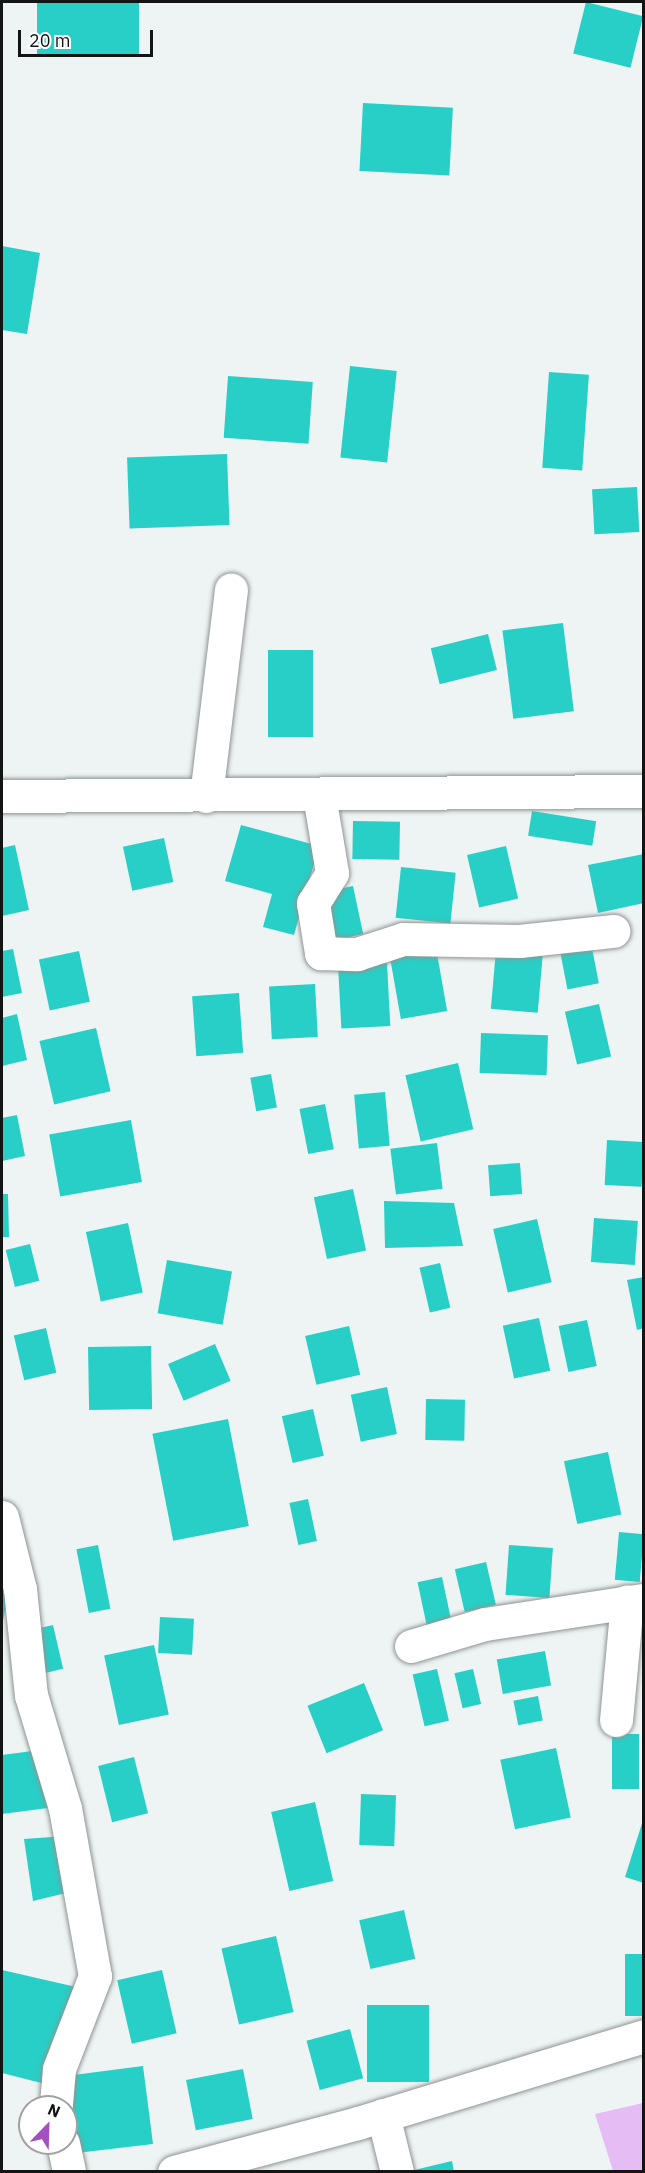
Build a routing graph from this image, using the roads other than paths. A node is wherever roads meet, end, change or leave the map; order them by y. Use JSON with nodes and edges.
{"nodes":[{"id":1,"x":231,"y":590,"type":"dead end"},
{"id":2,"x":644,"y":791,"type":"edge"},
{"id":3,"x":319,"y":795,"type":"junction"},
{"id":4,"x":2,"y":796,"type":"edge"},
{"id":5,"x":206,"y":796,"type":"junction"},
{"id":6,"x":613,"y":931,"type":"dead end"},
{"id":7,"x":2,"y":1517,"type":"edge"},
{"id":8,"x":635,"y":1601,"type":"edge"},
{"id":9,"x":411,"y":1646,"type":"dead end"},
{"id":10,"x":616,"y":1720,"type":"dead end"},
{"id":11,"x":644,"y":2036,"type":"edge"},
{"id":12,"x":57,"y":2095,"type":"edge"},
{"id":13,"x":382,"y":2115,"type":"junction"},
{"id":14,"x":65,"y":2155,"type":"edge"},
{"id":15,"x":69,"y":2172,"type":"edge"},
{"id":16,"x":174,"y":2172,"type":"edge"},
{"id":17,"x":397,"y":2172,"type":"edge"}],
"edges":[{"from":1,"to":5,"type":"street"},
{"from":2,"to":3,"type":"street"},
{"from":3,"to":5,"type":"street"},
{"from":3,"to":6,"type":"street"},
{"from":4,"to":5,"type":"street"},
{"from":7,"to":12,"type":"street"},
{"from":8,"to":9,"type":"street"},
{"from":8,"to":10,"type":"street"},
{"from":11,"to":13,"type":"street"},
{"from":13,"to":16,"type":"street"},
{"from":13,"to":17,"type":"street"},
{"from":14,"to":15,"type":"street"}]}
